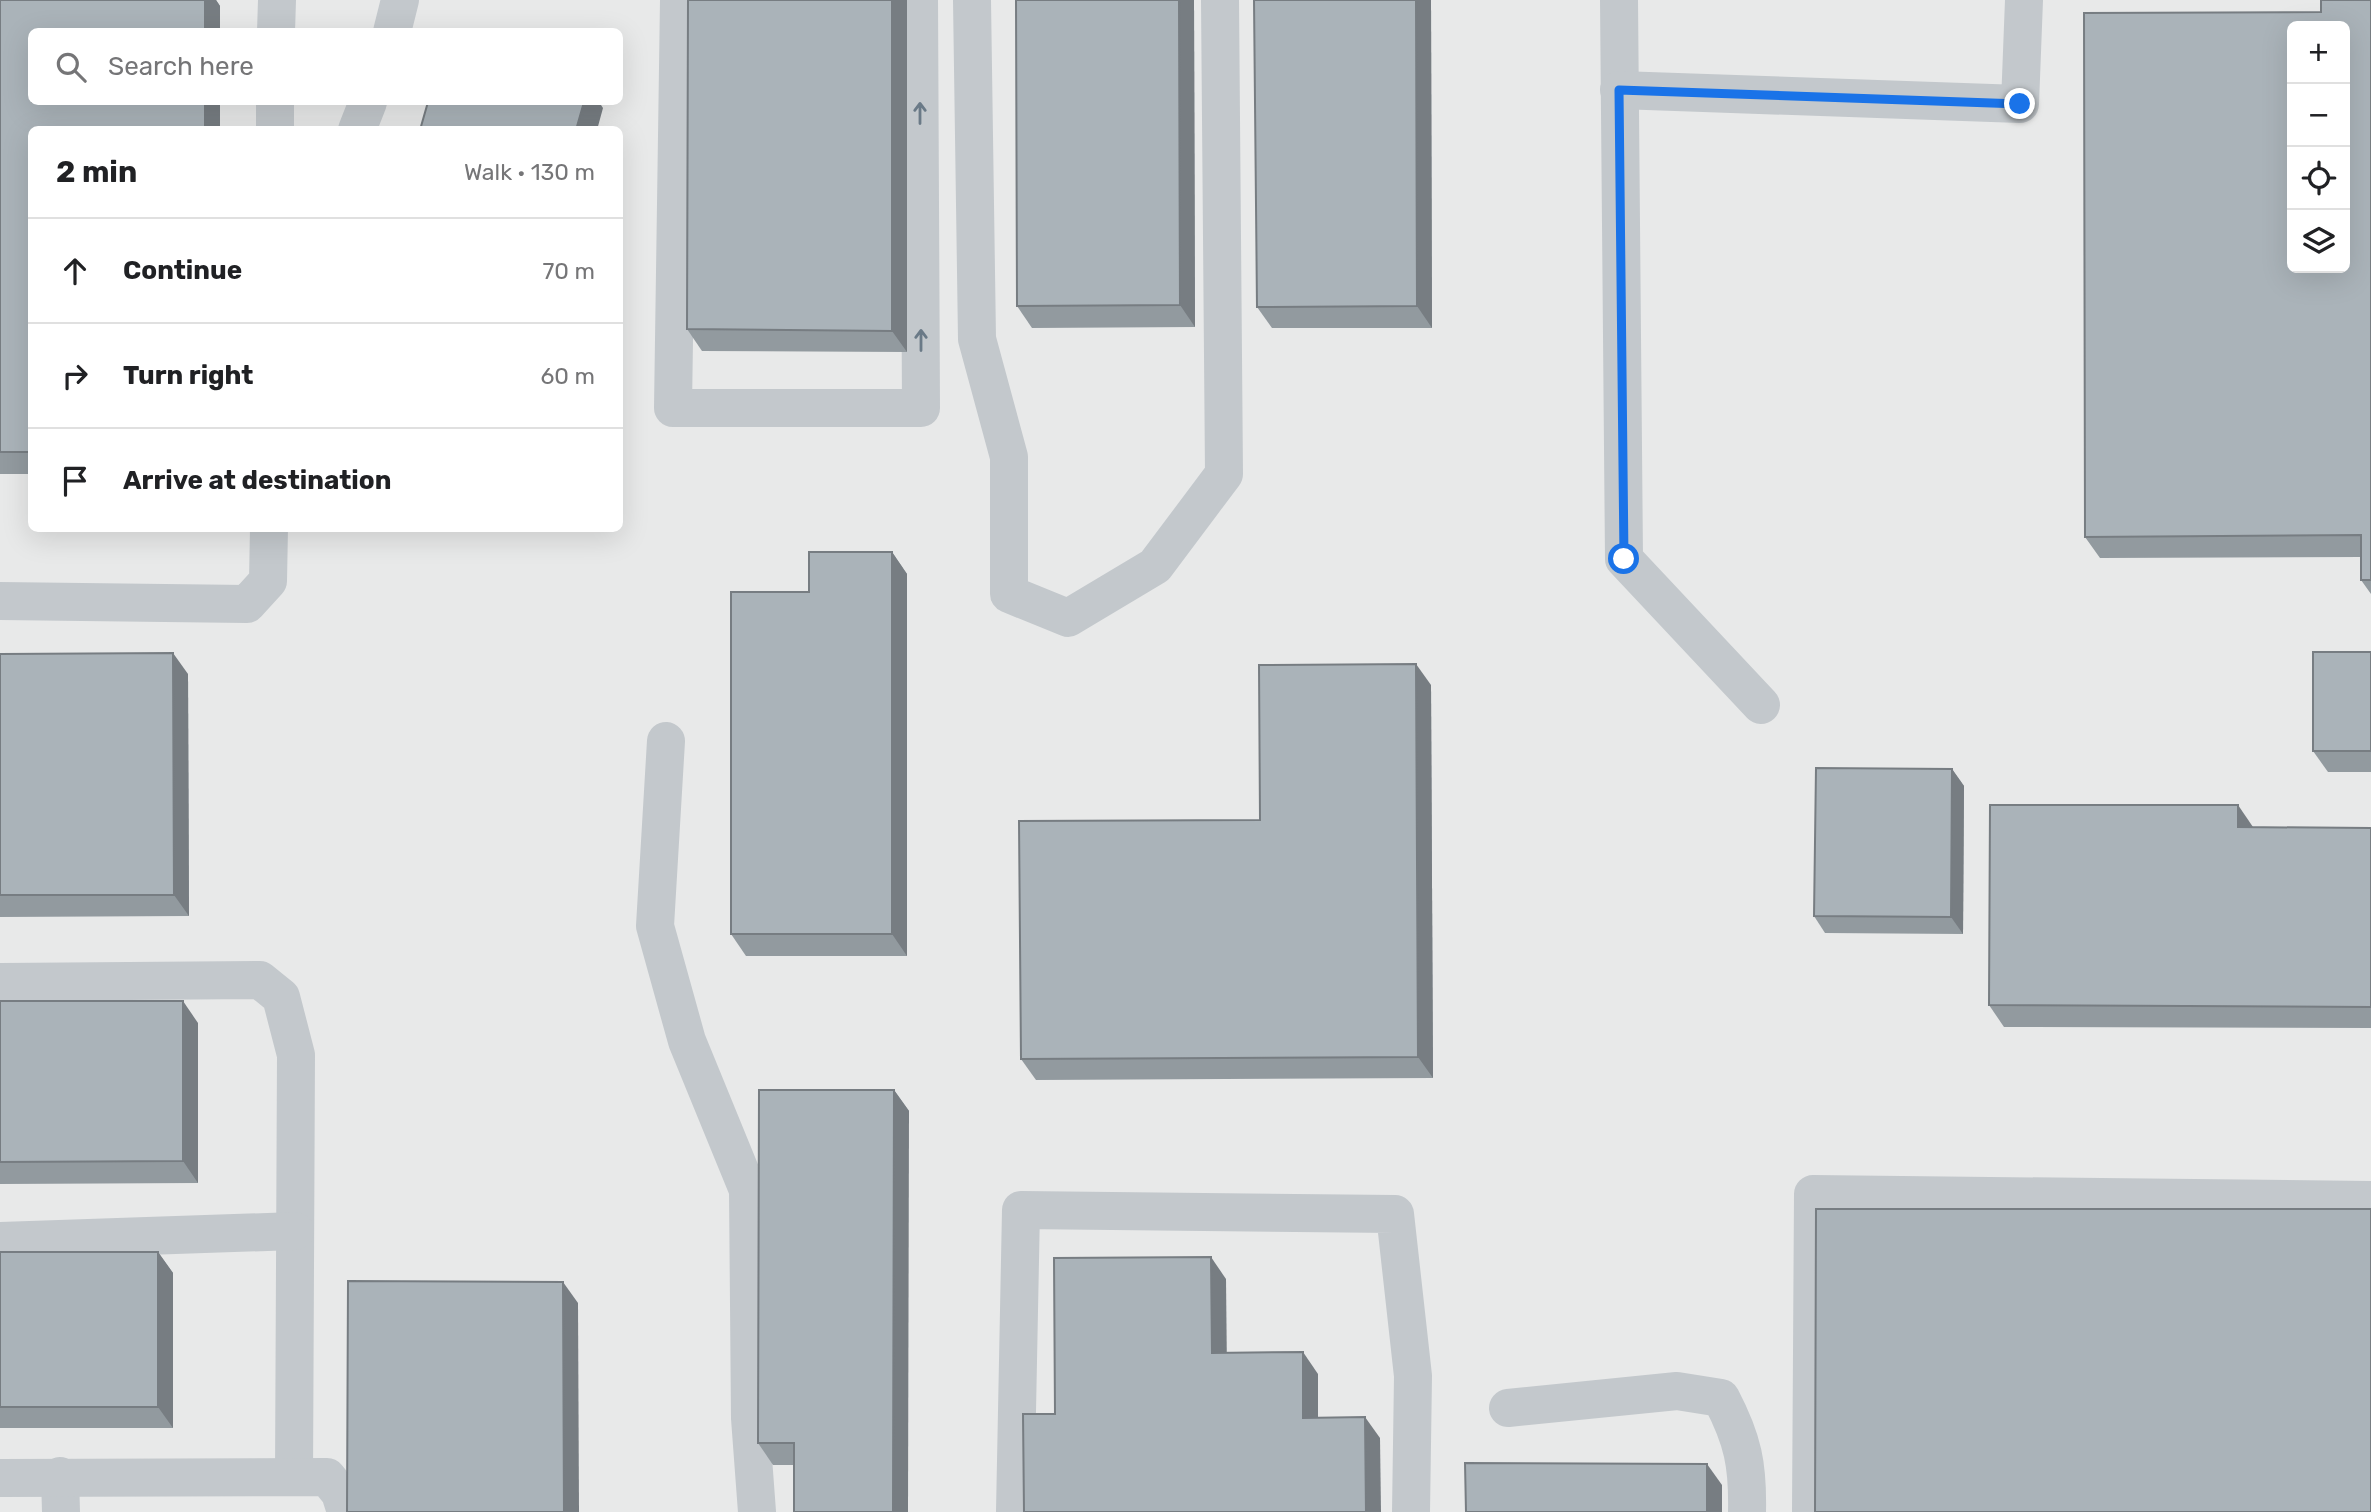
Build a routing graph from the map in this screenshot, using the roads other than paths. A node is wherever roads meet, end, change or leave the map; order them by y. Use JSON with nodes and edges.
{"nodes":[{"id":1,"x":277,"y":0,"type":"edge"},
{"id":2,"x":400,"y":0,"type":"edge"},
{"id":3,"x":679,"y":0,"type":"edge"},
{"id":4,"x":919,"y":0,"type":"edge"},
{"id":5,"x":972,"y":0,"type":"edge"},
{"id":6,"x":1220,"y":0,"type":"edge"},
{"id":7,"x":1619,"y":0,"type":"edge"},
{"id":8,"x":2024,"y":0,"type":"edge"},
{"id":9,"x":276,"y":28,"type":"edge"},
{"id":10,"x":393,"y":28,"type":"edge"},
{"id":11,"x":1619,"y":90,"type":"junction"},
{"id":12,"x":275,"y":105,"type":"edge"},
{"id":13,"x":367,"y":105,"type":"edge"},
{"id":14,"x":275,"y":126,"type":"edge"},
{"id":15,"x":359,"y":126,"type":"edge"},
{"id":16,"x":269,"y":532,"type":"edge"},
{"id":17,"x":0,"y":601,"type":"edge"},
{"id":18,"x":1761,"y":705,"type":"dead end"},
{"id":19,"x":666,"y":741,"type":"dead end"},
{"id":20,"x":0,"y":982,"type":"edge"},
{"id":21,"x":2371,"y":1200,"type":"edge"},
{"id":22,"x":295,"y":1231,"type":"junction"},
{"id":23,"x":0,"y":1241,"type":"edge"},
{"id":24,"x":1508,"y":1408,"type":"dead end"},
{"id":25,"x":294,"y":1477,"type":"junction"},
{"id":26,"x":0,"y":1478,"type":"edge"},
{"id":27,"x":61,"y":1494,"type":"edge"},
{"id":28,"x":345,"y":1512,"type":"edge"},
{"id":29,"x":757,"y":1512,"type":"edge"},
{"id":30,"x":1015,"y":1512,"type":"edge"},
{"id":31,"x":1411,"y":1512,"type":"edge"},
{"id":32,"x":1747,"y":1512,"type":"edge"},
{"id":33,"x":1811,"y":1512,"type":"edge"}],
"edges":[{"from":1,"to":9,"type":"lane"},
{"from":2,"to":10,"type":"lane"},
{"from":3,"to":4,"type":"lane","one_way":true},
{"from":5,"to":6,"type":"lane"},
{"from":7,"to":11,"type":"lane"},
{"from":8,"to":11,"type":"lane"},
{"from":11,"to":18,"type":"lane"},
{"from":12,"to":14,"type":"lane"},
{"from":13,"to":15,"type":"lane"},
{"from":16,"to":17,"type":"lane"},
{"from":19,"to":29,"type":"lane"},
{"from":20,"to":22,"type":"lane"},
{"from":21,"to":33,"type":"lane"},
{"from":22,"to":23,"type":"lane"},
{"from":22,"to":25,"type":"lane"},
{"from":24,"to":32,"type":"lane"},
{"from":25,"to":27,"type":"lane"},
{"from":25,"to":28,"type":"lane"},
{"from":26,"to":27,"type":"lane"},
{"from":30,"to":31,"type":"lane"}]}
